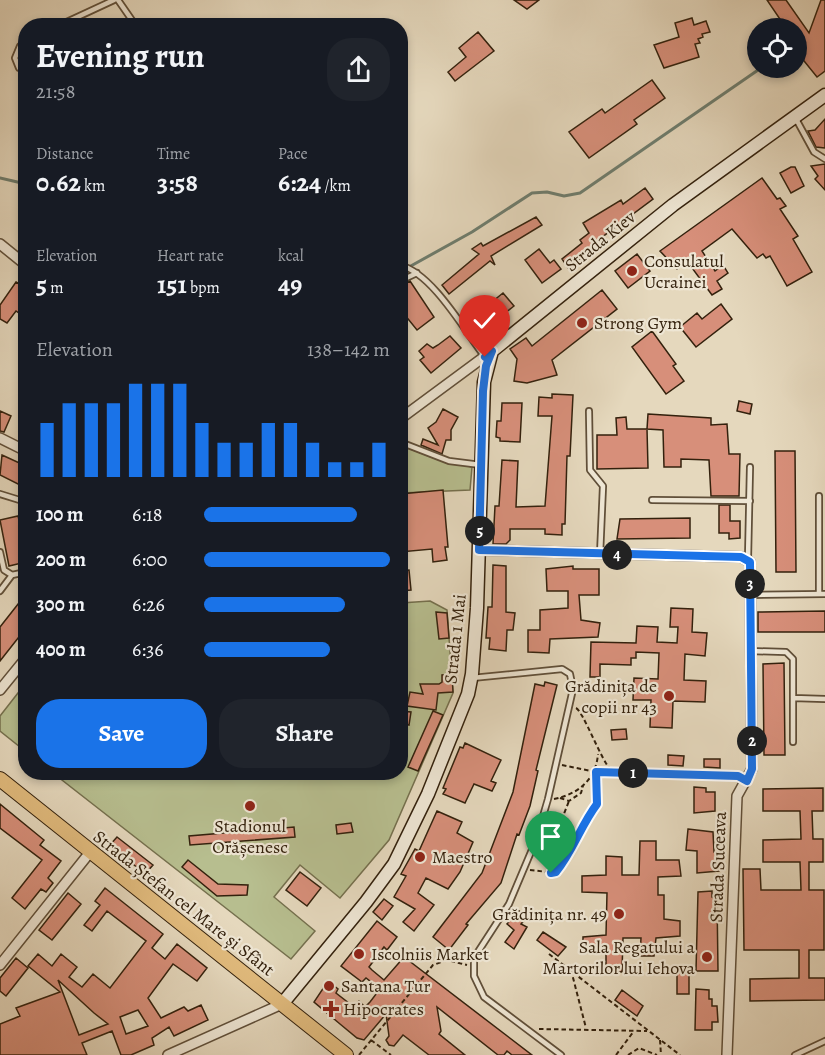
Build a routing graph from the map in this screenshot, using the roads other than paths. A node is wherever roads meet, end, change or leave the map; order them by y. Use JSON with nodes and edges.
{"nodes":[{"id":1,"x":116,"y":0,"type":"edge"},
{"id":2,"x":76,"y":18,"type":"edge"},
{"id":3,"x":129,"y":18,"type":"edge"},
{"id":4,"x":18,"y":50,"type":"edge"},
{"id":5,"x":18,"y":66,"type":"edge"},
{"id":6,"x":825,"y":94,"type":"edge"},
{"id":7,"x":795,"y":117,"type":"junction"},
{"id":8,"x":825,"y":159,"type":"edge"},
{"id":9,"x":0,"y":244,"type":"edge"},
{"id":10,"x":18,"y":259,"type":"edge"},
{"id":11,"x":408,"y":268,"type":"edge"},
{"id":12,"x":415,"y":272,"type":"junction"},
{"id":13,"x":408,"y":276,"type":"edge"},
{"id":14,"x":488,"y":354,"type":"junction"},
{"id":15,"x":589,"y":411,"type":"dead end"},
{"id":16,"x":408,"y":412,"type":"edge"},
{"id":17,"x":0,"y":438,"type":"edge"},
{"id":18,"x":408,"y":445,"type":"edge"},
{"id":19,"x":18,"y":447,"type":"edge"},
{"id":20,"x":481,"y":465,"type":"junction"},
{"id":21,"x":750,"y":467,"type":"dead end"},
{"id":22,"x":0,"y":494,"type":"edge"},
{"id":23,"x":819,"y":496,"type":"dead end"},
{"id":24,"x":18,"y":500,"type":"edge"},
{"id":25,"x":652,"y":500,"type":"dead end"},
{"id":26,"x":750,"y":501,"type":"junction"},
{"id":27,"x":479,"y":550,"type":"junction"},
{"id":28,"x":0,"y":552,"type":"edge"},
{"id":29,"x":600,"y":555,"type":"junction"},
{"id":30,"x":748,"y":559,"type":"junction"},
{"id":31,"x":18,"y":574,"type":"edge"},
{"id":32,"x":12,"y":575,"type":"junction"},
{"id":33,"x":0,"y":591,"type":"edge"},
{"id":34,"x":822,"y":594,"type":"edge"},
{"id":35,"x":750,"y":595,"type":"junction"},
{"id":36,"x":750,"y":651,"type":"junction"},
{"id":37,"x":18,"y":668,"type":"edge"},
{"id":38,"x":471,"y":678,"type":"junction"},
{"id":39,"x":0,"y":690,"type":"edge"},
{"id":40,"x":793,"y":698,"type":"junction"},
{"id":41,"x":825,"y":699,"type":"edge"},
{"id":42,"x":793,"y":742,"type":"dead end"},
{"id":43,"x":0,"y":779,"type":"edge"},
{"id":44,"x":91,"y":851,"type":"junction"},
{"id":45,"x":0,"y":965,"type":"edge"},
{"id":46,"x":282,"y":1004,"type":"junction"},
{"id":47,"x":825,"y":1041,"type":"edge"},
{"id":48,"x":182,"y":1052,"type":"edge"},
{"id":49,"x":168,"y":1055,"type":"edge"},
{"id":50,"x":346,"y":1055,"type":"edge"},
{"id":51,"x":561,"y":1055,"type":"edge"},
{"id":52,"x":727,"y":1055,"type":"edge"},
{"id":53,"x":795,"y":1055,"type":"edge"}],
"edges":[{"from":1,"to":2,"type":"lane"},
{"from":1,"to":3,"type":"lane"},
{"from":4,"to":5,"type":"lane"},
{"from":6,"to":7,"type":"main road","name":"Strada Kiev"},
{"from":7,"to":8,"type":"lane"},
{"from":7,"to":14,"type":"main road","name":"Strada Kiev"},
{"from":9,"to":10,"type":"street"},
{"from":11,"to":12,"type":"lane"},
{"from":12,"to":13,"type":"lane"},
{"from":12,"to":14,"type":"lane"},
{"from":14,"to":16,"type":"street","name":"Strada Kiev"},
{"from":14,"to":20,"type":"main road","name":"Strada 1 Mai"},
{"from":15,"to":29,"type":"lane"},
{"from":17,"to":19,"type":"street"},
{"from":18,"to":20,"type":"lane"},
{"from":20,"to":27,"type":"main road","name":"Strada 1 Mai"},
{"from":21,"to":26,"type":"lane"},
{"from":22,"to":24,"type":"lane"},
{"from":23,"to":34,"type":"lane"},
{"from":25,"to":26,"type":"lane"},
{"from":26,"to":30,"type":"lane"},
{"from":27,"to":29,"type":"street"},
{"from":27,"to":38,"type":"main road","name":"Strada 1 Mai"},
{"from":28,"to":32,"type":"lane"},
{"from":29,"to":30,"type":"street"},
{"from":30,"to":35,"type":"street","name":"Strada Suceava"},
{"from":31,"to":32,"type":"lane"},
{"from":32,"to":33,"type":"lane"},
{"from":34,"to":35,"type":"lane"},
{"from":35,"to":36,"type":"street","name":"Strada Suceava"},
{"from":36,"to":40,"type":"lane"},
{"from":36,"to":52,"type":"street","name":"Strada Suceava"},
{"from":37,"to":39,"type":"street"},
{"from":38,"to":46,"type":"main road","name":"Strada 1 Mai"},
{"from":38,"to":51,"type":"lane"},
{"from":40,"to":41,"type":"lane"},
{"from":40,"to":42,"type":"lane"},
{"from":43,"to":44,"type":"main road","name":"Strada Ștefan cel Mare și Sfânt"},
{"from":44,"to":45,"type":"street"},
{"from":44,"to":46,"type":"main road","name":"Strada Ștefan cel Mare și Sfânt"},
{"from":46,"to":48,"type":"street","name":"Strada 1 Mai"},
{"from":46,"to":50,"type":"main road","name":"Strada Ștefan cel Mare și Sfânt"},
{"from":47,"to":53,"type":"lane"},
{"from":48,"to":49,"type":"street","name":"Strada 1 Mai"}]}
